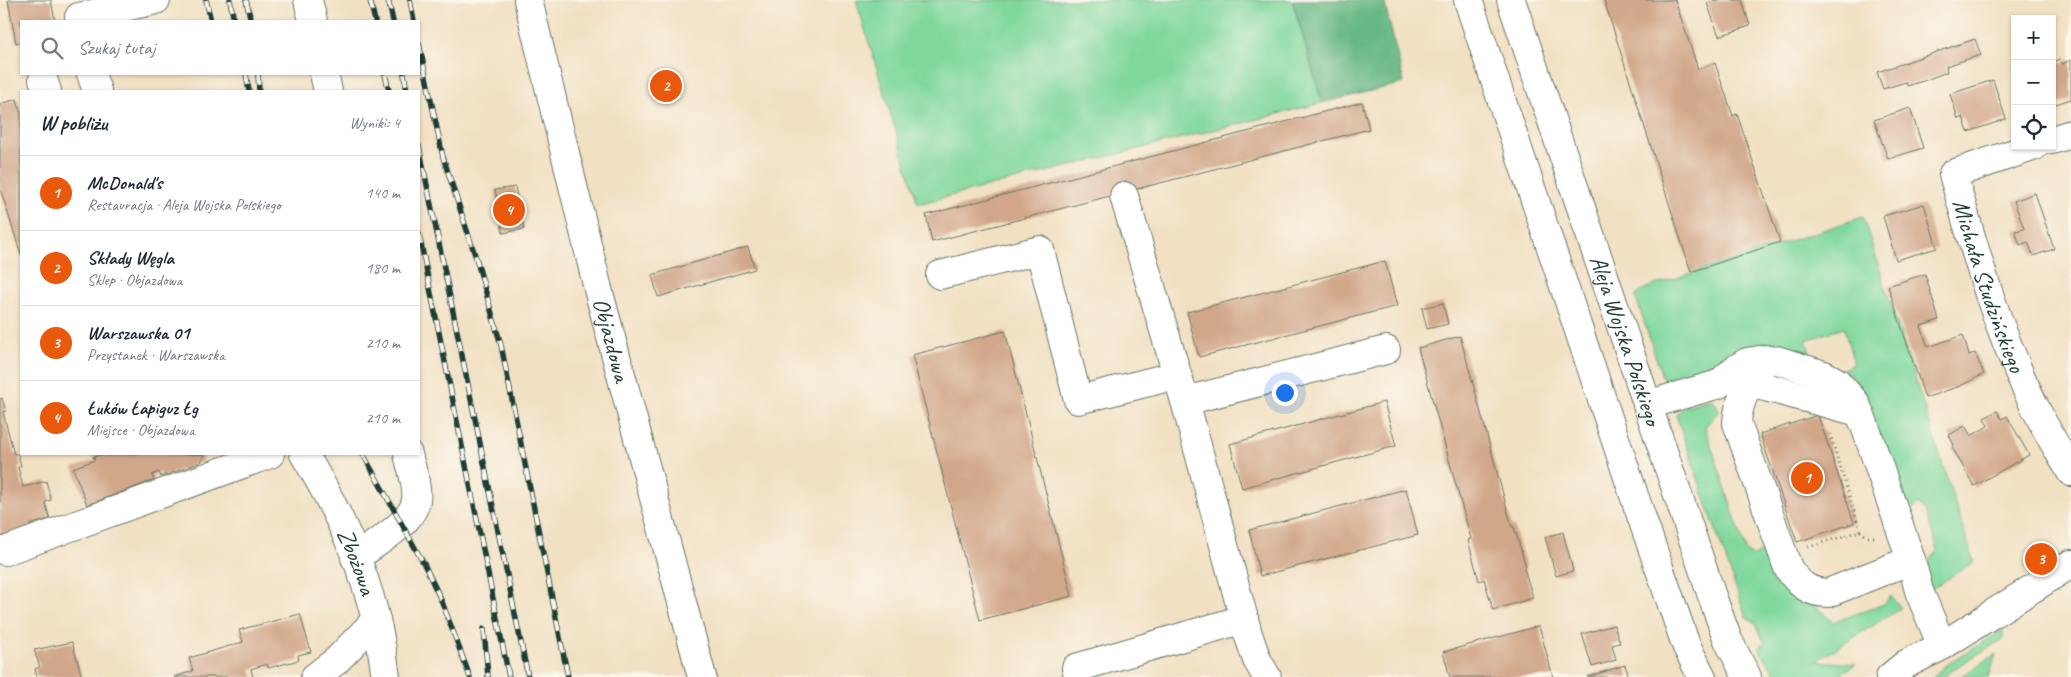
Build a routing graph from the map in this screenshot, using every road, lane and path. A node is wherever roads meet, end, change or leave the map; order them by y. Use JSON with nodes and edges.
{"nodes":[{"id":1,"x":156,"y":0,"type":"edge"},
{"id":2,"x":308,"y":0,"type":"edge"},
{"id":3,"x":528,"y":0,"type":"edge"},
{"id":4,"x":1468,"y":0,"type":"edge"},
{"id":5,"x":1511,"y":0,"type":"edge"},
{"id":6,"x":79,"y":13,"type":"edge"},
{"id":7,"x":313,"y":20,"type":"edge"},
{"id":8,"x":92,"y":75,"type":"edge"},
{"id":9,"x":324,"y":75,"type":"edge"},
{"id":10,"x":97,"y":90,"type":"edge"},
{"id":11,"x":328,"y":90,"type":"edge"},
{"id":12,"x":2071,"y":134,"type":"edge"},
{"id":13,"x":2056,"y":139,"type":"edge"},
{"id":14,"x":2022,"y":150,"type":"edge"},
{"id":15,"x":1124,"y":196,"type":"dead end"},
{"id":16,"x":940,"y":275,"type":"dead end"},
{"id":17,"x":1386,"y":350,"type":"dead end"},
{"id":18,"x":1766,"y":359,"type":"junction"},
{"id":19,"x":1177,"y":375,"type":"junction"},
{"id":20,"x":1750,"y":383,"type":"junction"},
{"id":21,"x":1719,"y":384,"type":"junction"},
{"id":22,"x":1185,"y":401,"type":"junction"},
{"id":23,"x":1647,"y":404,"type":"junction"},
{"id":24,"x":1737,"y":410,"type":"junction"},
{"id":25,"x":1859,"y":412,"type":"junction"},
{"id":26,"x":1826,"y":422,"type":"dead end"},
{"id":27,"x":305,"y":455,"type":"edge"},
{"id":28,"x":408,"y":455,"type":"edge"},
{"id":29,"x":252,"y":457,"type":"edge"},
{"id":30,"x":2071,"y":472,"type":"edge"},
{"id":31,"x":1860,"y":531,"type":"junction"},
{"id":32,"x":1881,"y":538,"type":"dead end"},
{"id":33,"x":1801,"y":549,"type":"dead end"},
{"id":34,"x":6,"y":550,"type":"dead end"},
{"id":35,"x":356,"y":558,"type":"junction"},
{"id":36,"x":1911,"y":560,"type":"junction"},
{"id":37,"x":2071,"y":564,"type":"edge"},
{"id":38,"x":1244,"y":619,"type":"junction"},
{"id":39,"x":376,"y":620,"type":"junction"},
{"id":40,"x":1942,"y":646,"type":"junction"},
{"id":41,"x":1076,"y":668,"type":"dead end"},
{"id":42,"x":316,"y":677,"type":"edge"},
{"id":43,"x":386,"y":677,"type":"edge"},
{"id":44,"x":702,"y":677,"type":"edge"},
{"id":45,"x":1267,"y":677,"type":"edge"},
{"id":46,"x":1702,"y":677,"type":"edge"},
{"id":47,"x":1747,"y":677,"type":"edge"},
{"id":48,"x":1890,"y":677,"type":"edge"},
{"id":49,"x":1915,"y":677,"type":"edge"}],
"edges":[{"from":1,"to":6,"type":"main road"},
{"from":2,"to":7,"type":"main road"},
{"from":3,"to":44,"type":"main road","name":"Objazdowa"},
{"from":4,"to":46,"type":"main road","name":"Aleja Wojska Polskiego"},
{"from":5,"to":23,"type":"main road","name":"Aleja Wojska Polskiego"},
{"from":8,"to":10,"type":"main road"},
{"from":9,"to":11,"type":"main road"},
{"from":12,"to":13,"type":"main road"},
{"from":14,"to":30,"type":"main road","name":"Michała Studzińskiego"},
{"from":15,"to":19,"type":"main road"},
{"from":16,"to":19,"type":"main road"},
{"from":17,"to":22,"type":"main road"},
{"from":18,"to":20,"type":"main road"},
{"from":18,"to":21,"type":"main road"},
{"from":18,"to":25,"type":"main road"},
{"from":19,"to":22,"type":"main road"},
{"from":20,"to":24,"type":"main road"},
{"from":20,"to":25,"type":"main road"},
{"from":21,"to":23,"type":"main road"},
{"from":21,"to":24,"type":"main road"},
{"from":22,"to":38,"type":"main road"},
{"from":23,"to":47,"type":"main road","name":"Aleja Wojska Polskiego"},
{"from":24,"to":36,"type":"main road"},
{"from":25,"to":36,"type":"main road"},
{"from":26,"to":31,"type":"path"},
{"from":27,"to":35,"type":"main road","name":"Zbożowa"},
{"from":28,"to":35,"type":"main road"},
{"from":29,"to":34,"type":"main road"},
{"from":31,"to":32,"type":"path"},
{"from":31,"to":33,"type":"path"},
{"from":35,"to":39,"type":"main road","name":"Zbożowa"},
{"from":36,"to":40,"type":"main road"},
{"from":37,"to":40,"type":"main road"},
{"from":38,"to":41,"type":"main road"},
{"from":38,"to":45,"type":"main road"},
{"from":39,"to":42,"type":"main road"},
{"from":39,"to":43,"type":"main road","name":"Zbożowa"},
{"from":40,"to":48,"type":"main road"},
{"from":40,"to":49,"type":"main road"}]}
